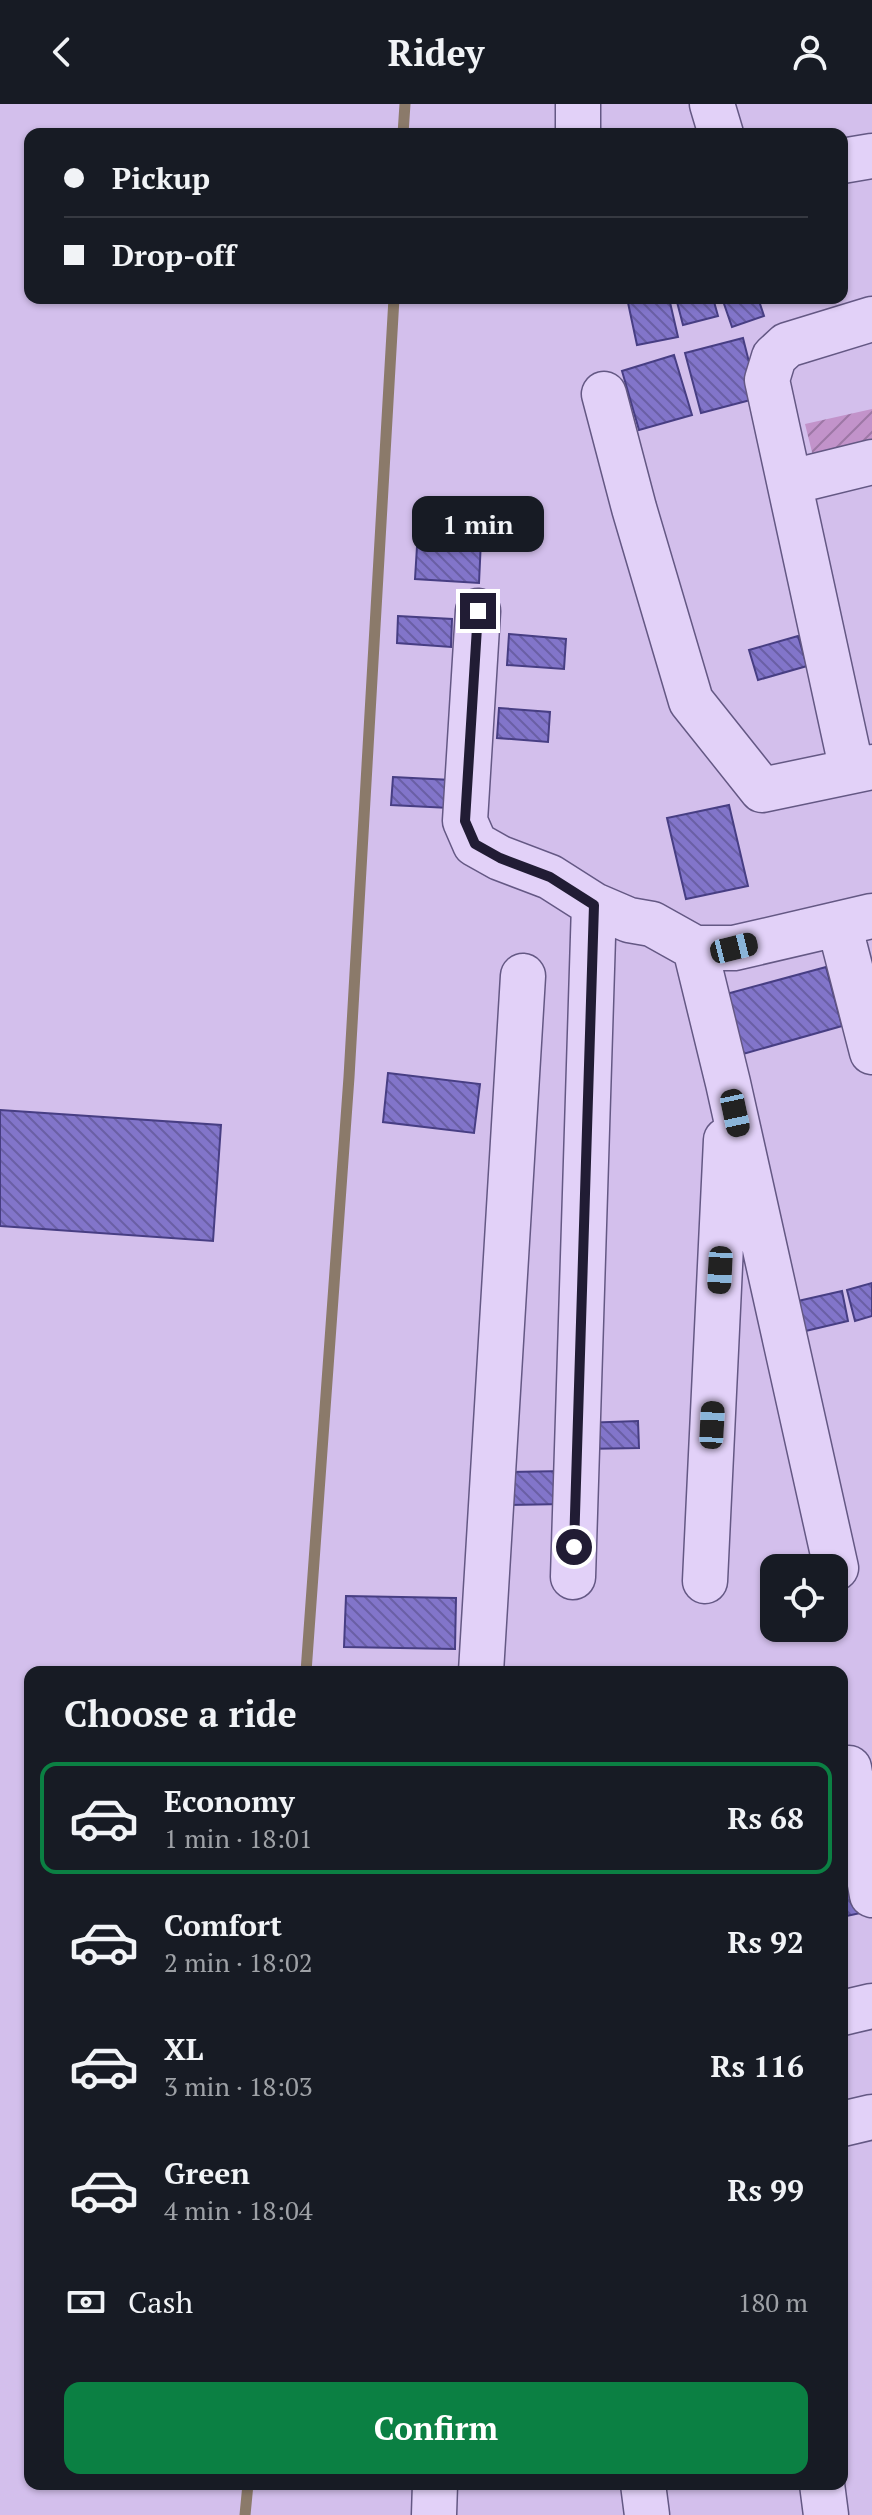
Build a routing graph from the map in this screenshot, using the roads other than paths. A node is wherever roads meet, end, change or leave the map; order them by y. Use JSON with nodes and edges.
{"nodes":[{"id":1,"x":578,"y":104,"type":"edge"},
{"id":2,"x":712,"y":104,"type":"edge"},
{"id":3,"x":578,"y":128,"type":"edge"},
{"id":4,"x":719,"y":128,"type":"edge"},
{"id":5,"x":872,"y":156,"type":"edge"},
{"id":6,"x":848,"y":160,"type":"edge"},
{"id":7,"x":872,"y":319,"type":"edge"},
{"id":8,"x":604,"y":394,"type":"dead end"},
{"id":9,"x":872,"y":462,"type":"edge"},
{"id":10,"x":791,"y":482,"type":"junction"},
{"id":11,"x":478,"y":611,"type":"dead end"},
{"id":12,"x":862,"y":769,"type":"edge"},
{"id":13,"x":594,"y":905,"type":"junction"},
{"id":14,"x":855,"y":920,"type":"edge"},
{"id":15,"x":695,"y":948,"type":"junction"},
{"id":16,"x":523,"y":976,"type":"dead end"},
{"id":17,"x":872,"y":1052,"type":"edge"},
{"id":18,"x":728,"y":1083,"type":"junction"},
{"id":19,"x":833,"y":1554,"type":"edge"},
{"id":20,"x":573,"y":1577,"type":"dead end"},
{"id":21,"x":705,"y":1581,"type":"dead end"},
{"id":22,"x":481,"y":1666,"type":"edge"},
{"id":23,"x":854,"y":1767,"type":"edge"},
{"id":24,"x":872,"y":1895,"type":"edge"},
{"id":25,"x":872,"y":2006,"type":"edge"},
{"id":26,"x":848,"y":2012,"type":"edge"},
{"id":27,"x":872,"y":2117,"type":"edge"},
{"id":28,"x":848,"y":2123,"type":"edge"},
{"id":29,"x":435,"y":2490,"type":"edge"},
{"id":30,"x":644,"y":2490,"type":"edge"},
{"id":31,"x":823,"y":2490,"type":"edge"},
{"id":32,"x":434,"y":2515,"type":"edge"},
{"id":33,"x":647,"y":2515,"type":"edge"},
{"id":34,"x":826,"y":2515,"type":"edge"}],
"edges":[{"from":1,"to":3,"type":"street"},
{"from":2,"to":4,"type":"street"},
{"from":5,"to":6,"type":"street"},
{"from":7,"to":10,"type":"street"},
{"from":8,"to":12,"type":"street"},
{"from":9,"to":10,"type":"street"},
{"from":10,"to":12,"type":"street"},
{"from":11,"to":13,"type":"street"},
{"from":13,"to":15,"type":"street"},
{"from":13,"to":20,"type":"street"},
{"from":14,"to":15,"type":"street"},
{"from":14,"to":17,"type":"street"},
{"from":15,"to":18,"type":"street"},
{"from":16,"to":22,"type":"street"},
{"from":18,"to":19,"type":"street"},
{"from":18,"to":21,"type":"street"},
{"from":23,"to":24,"type":"street"},
{"from":25,"to":26,"type":"street"},
{"from":27,"to":28,"type":"street"},
{"from":29,"to":32,"type":"street"},
{"from":30,"to":33,"type":"street"},
{"from":31,"to":34,"type":"street"}]}
